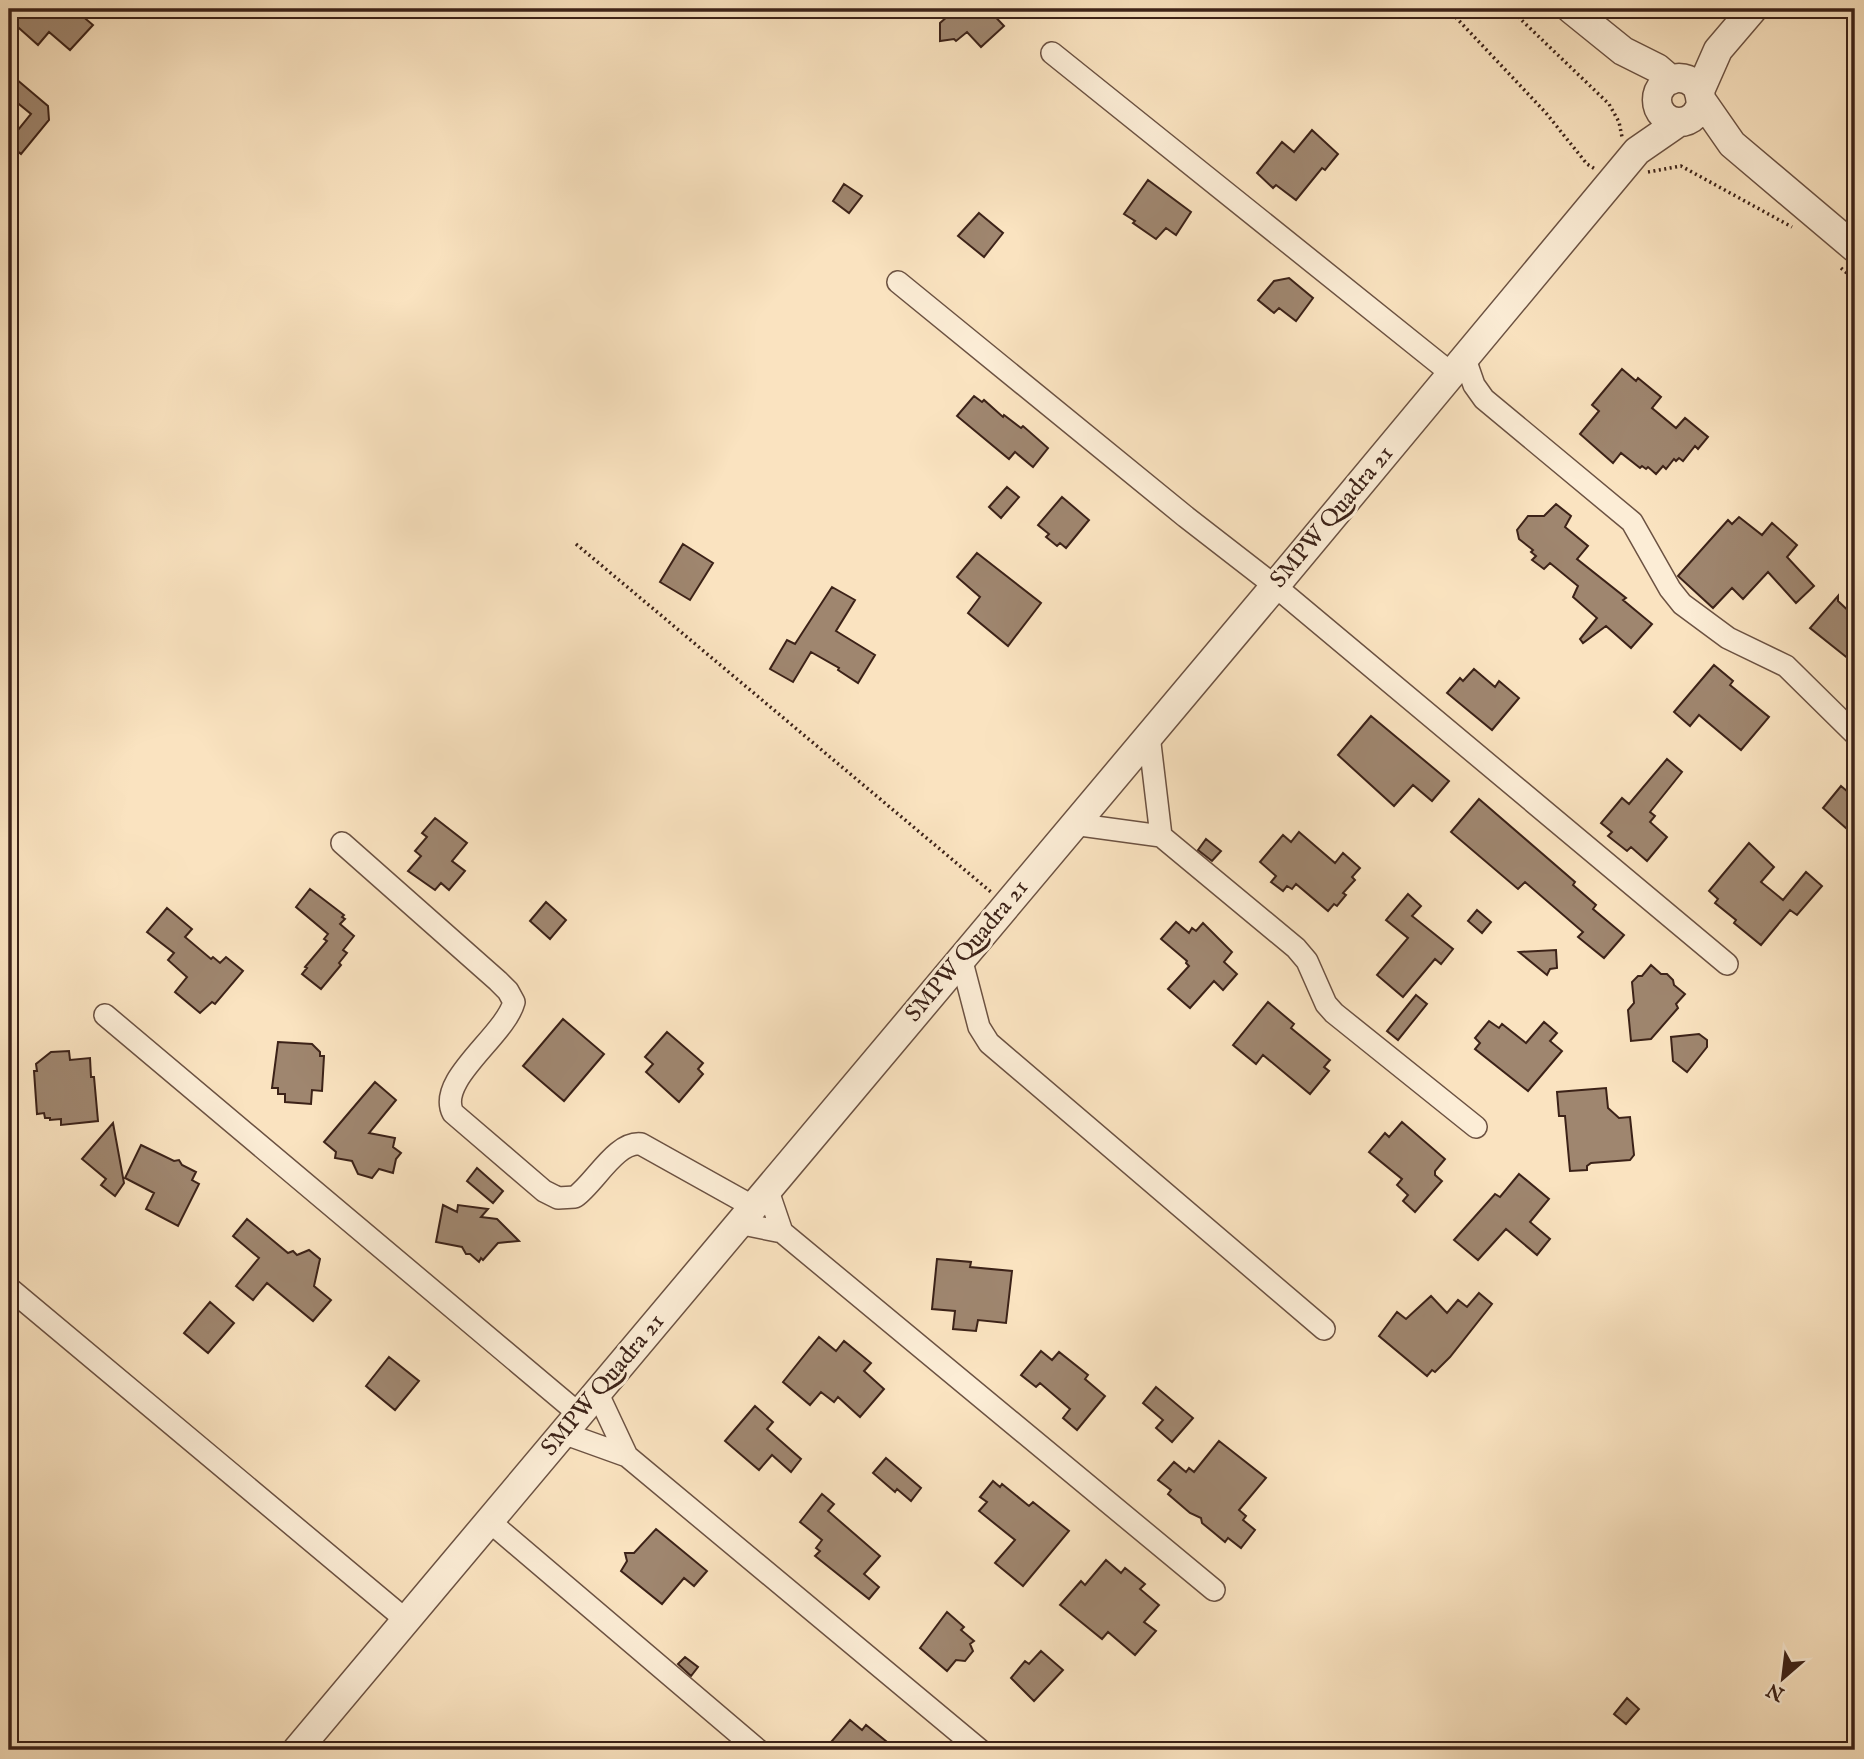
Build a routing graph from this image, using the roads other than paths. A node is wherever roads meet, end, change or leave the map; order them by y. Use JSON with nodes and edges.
{"nodes":[{"id":1,"x":1571,"y":9,"type":"edge"},
{"id":2,"x":1754,"y":9,"type":"edge"},
{"id":3,"x":1052,"y":53,"type":"dead end"},
{"id":4,"x":1678,"y":99,"type":"junction"},
{"id":5,"x":1855,"y":248,"type":"edge"},
{"id":6,"x":898,"y":282,"type":"dead end"},
{"id":7,"x":1458,"y":366,"type":"junction"},
{"id":8,"x":1275,"y":586,"type":"junction"},
{"id":9,"x":1149,"y":734,"type":"junction"},
{"id":10,"x":1855,"y":734,"type":"edge"},
{"id":11,"x":1073,"y":824,"type":"junction"},
{"id":12,"x":1161,"y":836,"type":"junction"},
{"id":13,"x":342,"y":843,"type":"dead end"},
{"id":14,"x":961,"y":958,"type":"junction"},
{"id":15,"x":1727,"y":964,"type":"dead end"},
{"id":16,"x":105,"y":1015,"type":"dead end"},
{"id":17,"x":1476,"y":1127,"type":"dead end"},
{"id":18,"x":752,"y":1206,"type":"junction"},
{"id":19,"x":782,"y":1232,"type":"junction"},
{"id":20,"x":9,"y":1288,"type":"edge"},
{"id":21,"x":1324,"y":1329,"type":"dead end"},
{"id":22,"x":597,"y":1392,"type":"junction"},
{"id":23,"x":571,"y":1424,"type":"junction"},
{"id":24,"x":627,"y":1456,"type":"junction"},
{"id":25,"x":489,"y":1521,"type":"junction"},
{"id":26,"x":1213,"y":1590,"type":"dead end"},
{"id":27,"x":406,"y":1620,"type":"junction"},
{"id":28,"x":753,"y":1749,"type":"edge"},
{"id":29,"x":297,"y":1750,"type":"edge"},
{"id":30,"x":980,"y":1750,"type":"edge"}],
"edges":[{"from":1,"to":4,"type":"street"},
{"from":2,"to":4,"type":"street"},
{"from":3,"to":7,"type":"street"},
{"from":4,"to":5,"type":"street"},
{"from":4,"to":7,"type":"street","name":"SMPW Quadra 21"},
{"from":6,"to":8,"type":"street"},
{"from":7,"to":8,"type":"street","name":"SMPW Quadra 21"},
{"from":7,"to":10,"type":"street"},
{"from":8,"to":9,"type":"street","name":"SMPW Quadra 21"},
{"from":8,"to":15,"type":"street"},
{"from":9,"to":11,"type":"street","name":"SMPW Quadra 21"},
{"from":9,"to":12,"type":"street"},
{"from":11,"to":12,"type":"street"},
{"from":11,"to":14,"type":"street","name":"SMPW Quadra 21"},
{"from":12,"to":17,"type":"street"},
{"from":13,"to":18,"type":"street"},
{"from":14,"to":18,"type":"street","name":"SMPW Quadra 21"},
{"from":14,"to":21,"type":"street"},
{"from":16,"to":23,"type":"street"},
{"from":18,"to":19,"type":"street"},
{"from":18,"to":19,"type":"street"},
{"from":18,"to":22,"type":"street","name":"SMPW Quadra 21"},
{"from":19,"to":26,"type":"street"},
{"from":20,"to":27,"type":"street"},
{"from":22,"to":23,"type":"street","name":"SMPW Quadra 21"},
{"from":22,"to":24,"type":"street"},
{"from":23,"to":24,"type":"street"},
{"from":23,"to":25,"type":"street","name":"SMPW Quadra 21"},
{"from":24,"to":30,"type":"street"},
{"from":25,"to":27,"type":"street","name":"SMPW Quadra 21"},
{"from":25,"to":28,"type":"street"},
{"from":27,"to":29,"type":"street","name":"SMPW Quadra 21"}]}
